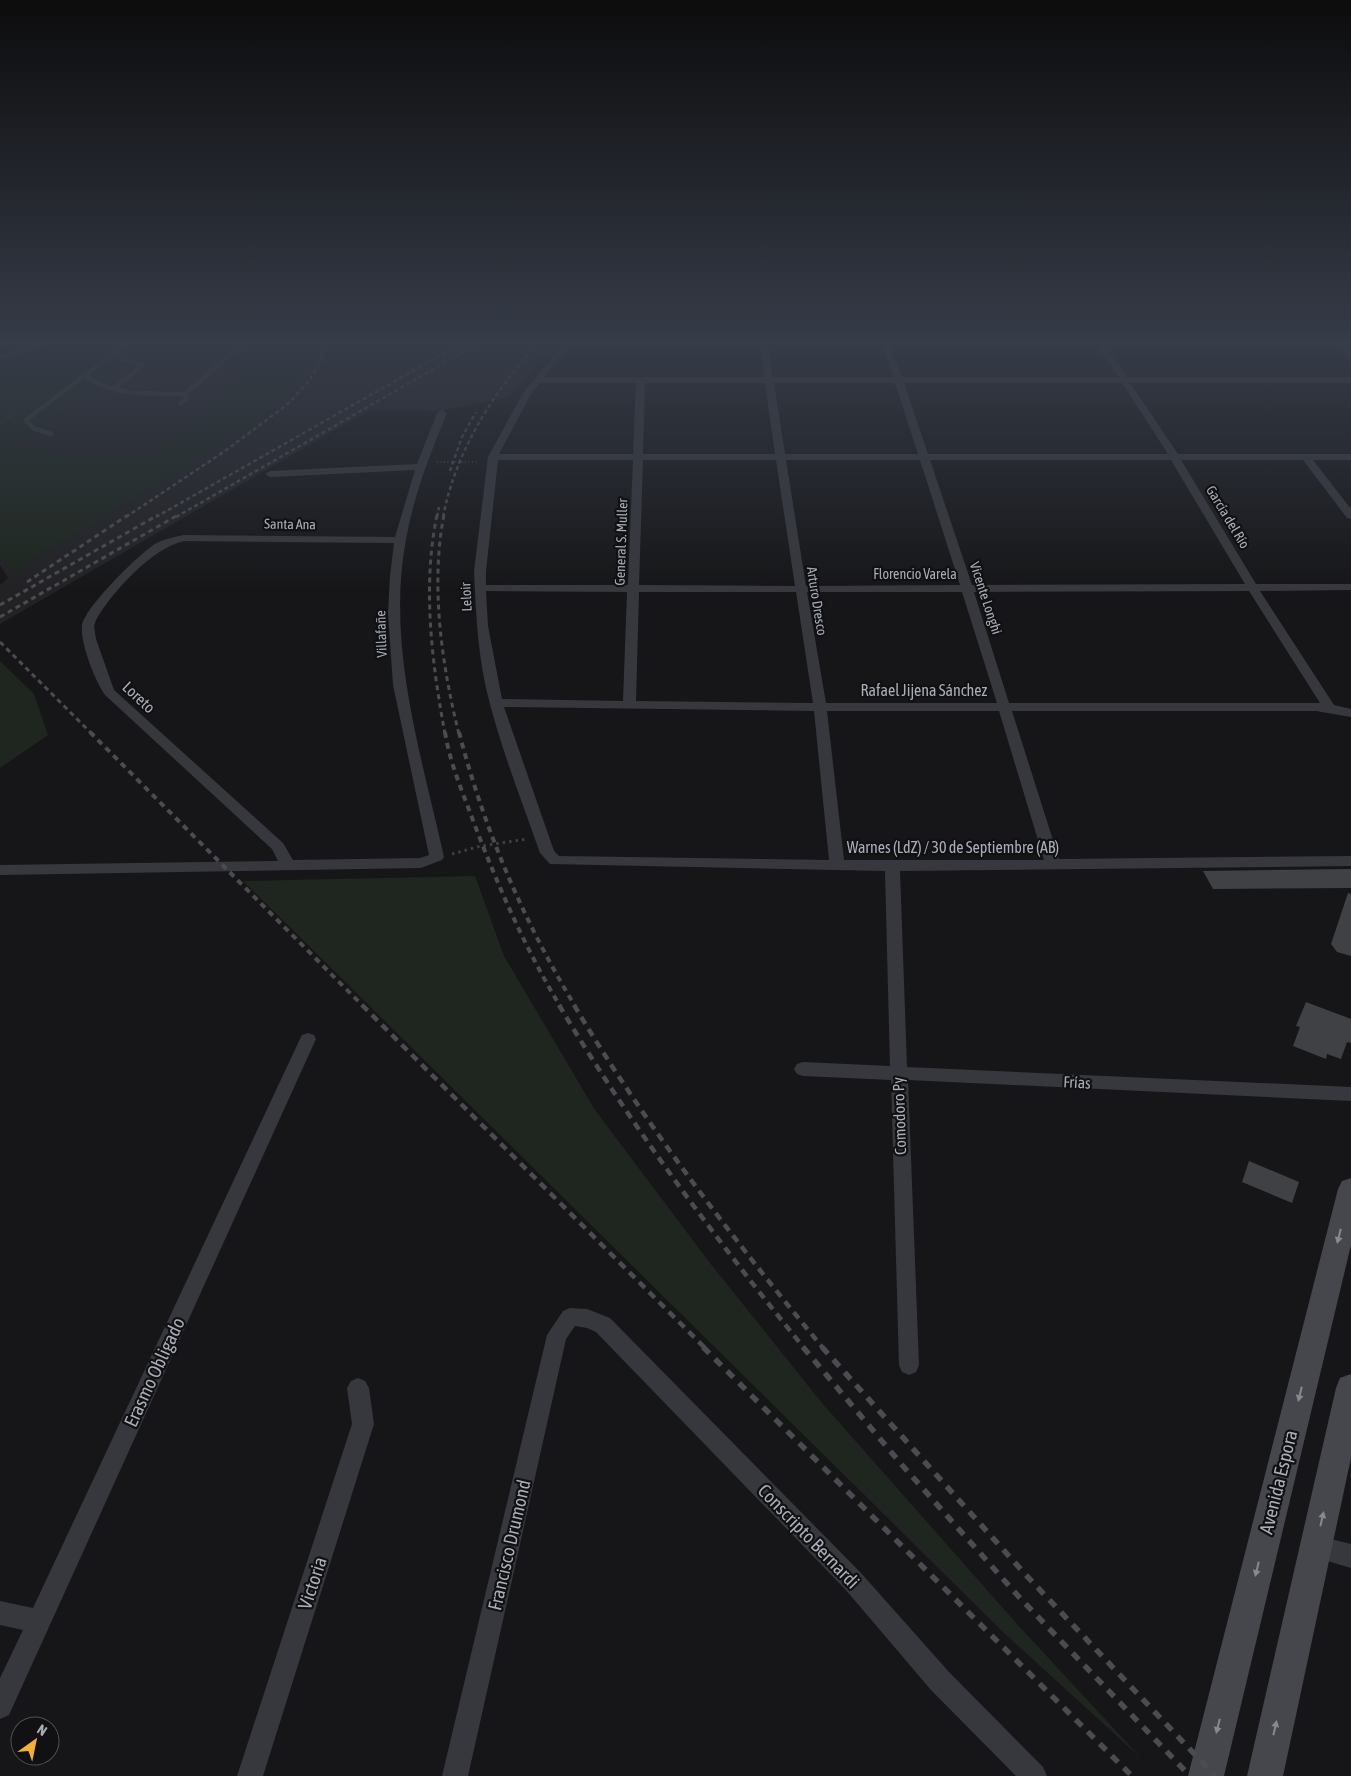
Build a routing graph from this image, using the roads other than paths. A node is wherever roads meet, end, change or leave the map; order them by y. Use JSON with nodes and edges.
{"nodes":[{"id":1,"x":31,"y":426,"type":"edge"},
{"id":2,"x":437,"y":426,"type":"edge"},
{"id":3,"x":509,"y":426,"type":"edge"},
{"id":4,"x":640,"y":426,"type":"edge"},
{"id":5,"x":776,"y":426,"type":"edge"},
{"id":6,"x":914,"y":426,"type":"edge"},
{"id":7,"x":1153,"y":426,"type":"edge"},
{"id":8,"x":51,"y":434,"type":"dead end"},
{"id":9,"x":780,"y":456,"type":"junction"},
{"id":10,"x":924,"y":456,"type":"junction"},
{"id":11,"x":1174,"y":456,"type":"junction"},
{"id":12,"x":493,"y":457,"type":"junction"},
{"id":13,"x":1306,"y":457,"type":"junction"},
{"id":14,"x":1351,"y":457,"type":"edge"},
{"id":15,"x":639,"y":458,"type":"junction"},
{"id":16,"x":421,"y":465,"type":"junction"},
{"id":17,"x":270,"y":474,"type":"dead end"},
{"id":18,"x":1351,"y":516,"type":"edge"},
{"id":19,"x":180,"y":538,"type":"joint"},
{"id":20,"x":400,"y":540,"type":"junction"},
{"id":21,"x":1351,"y":587,"type":"edge"},
{"id":22,"x":480,"y":588,"type":"junction"},
{"id":23,"x":968,"y":588,"type":"junction"},
{"id":24,"x":1253,"y":588,"type":"junction"},
{"id":25,"x":634,"y":589,"type":"junction"},
{"id":26,"x":800,"y":590,"type":"junction"},
{"id":27,"x":496,"y":703,"type":"junction"},
{"id":28,"x":629,"y":705,"type":"junction"},
{"id":29,"x":1005,"y":706,"type":"junction"},
{"id":30,"x":820,"y":707,"type":"junction"},
{"id":31,"x":1329,"y":708,"type":"junction"},
{"id":32,"x":1351,"y":713,"type":"edge"},
{"id":33,"x":555,"y":861,"type":"joint"},
{"id":34,"x":1351,"y":861,"type":"edge"},
{"id":35,"x":1053,"y":864,"type":"junction"},
{"id":36,"x":288,"y":865,"type":"junction"},
{"id":37,"x":837,"y":865,"type":"junction"},
{"id":38,"x":892,"y":866,"type":"junction"},
{"id":39,"x":0,"y":870,"type":"edge"},
{"id":40,"x":308,"y":1039,"type":"dead end"},
{"id":41,"x":803,"y":1069,"type":"dead end"},
{"id":42,"x":897,"y":1074,"type":"junction"},
{"id":43,"x":1351,"y":1094,"type":"edge"},
{"id":44,"x":1351,"y":1189,"type":"edge"},
{"id":45,"x":570,"y":1317,"type":"joint"},
{"id":46,"x":908,"y":1366,"type":"dead end"},
{"id":47,"x":358,"y":1388,"type":"dead end"},
{"id":48,"x":1351,"y":1388,"type":"edge"},
{"id":49,"x":1316,"y":1547,"type":"junction"},
{"id":50,"x":1351,"y":1556,"type":"edge"},
{"id":51,"x":0,"y":1613,"type":"edge"},
{"id":52,"x":38,"y":1621,"type":"junction"},
{"id":53,"x":0,"y":1706,"type":"edge"},
{"id":54,"x":250,"y":1776,"type":"edge"},
{"id":55,"x":455,"y":1776,"type":"edge"},
{"id":56,"x":1034,"y":1776,"type":"edge"},
{"id":57,"x":1206,"y":1776,"type":"edge"},
{"id":58,"x":1264,"y":1776,"type":"edge"}],
"edges":[{"from":1,"to":8,"type":"lane"},
{"from":2,"to":16,"type":"street","name":"Villafañe"},
{"from":3,"to":12,"type":"street","name":"Leloir"},
{"from":4,"to":15,"type":"street","name":"General S. Muller"},
{"from":5,"to":9,"type":"street","name":"Arturo Dresco"},
{"from":6,"to":10,"type":"street","name":"Vicente Longhi"},
{"from":7,"to":11,"type":"street","name":"García del Río"},
{"from":9,"to":10,"type":"street"},
{"from":9,"to":15,"type":"street"},
{"from":9,"to":26,"type":"street","name":"Arturo Dresco"},
{"from":10,"to":11,"type":"street"},
{"from":10,"to":23,"type":"street","name":"Vicente Longhi"},
{"from":11,"to":13,"type":"street"},
{"from":11,"to":24,"type":"street","name":"García del Río"},
{"from":12,"to":15,"type":"street"},
{"from":12,"to":22,"type":"street","name":"Leloir"},
{"from":13,"to":14,"type":"street"},
{"from":13,"to":18,"type":"street"},
{"from":15,"to":25,"type":"street","name":"General S. Muller"},
{"from":16,"to":17,"type":"street"},
{"from":16,"to":20,"type":"street","name":"Villafañe"},
{"from":19,"to":20,"type":"street","name":"Santa Ana"},
{"from":19,"to":36,"type":"street","name":"Loreto"},
{"from":20,"to":36,"type":"street","name":"Villafañe"},
{"from":21,"to":24,"type":"street","name":"Florencio Varela"},
{"from":22,"to":25,"type":"street","name":"Florencio Varela"},
{"from":22,"to":27,"type":"street","name":"Leloir"},
{"from":23,"to":24,"type":"street","name":"Florencio Varela"},
{"from":23,"to":26,"type":"street","name":"Florencio Varela"},
{"from":23,"to":29,"type":"street","name":"Vicente Longhi"},
{"from":24,"to":31,"type":"street","name":"García del Río"},
{"from":25,"to":26,"type":"street","name":"Florencio Varela"},
{"from":25,"to":28,"type":"street","name":"General S. Muller"},
{"from":26,"to":30,"type":"street","name":"Arturo Dresco"},
{"from":27,"to":28,"type":"street","name":"Rafael Jijena Sánchez"},
{"from":27,"to":33,"type":"street","name":"Leloir"},
{"from":28,"to":30,"type":"street","name":"Rafael Jijena Sánchez"},
{"from":29,"to":30,"type":"street","name":"Rafael Jijena Sánchez"},
{"from":29,"to":31,"type":"street","name":"Rafael Jijena Sánchez"},
{"from":29,"to":35,"type":"street","name":"Vicente Longhi"},
{"from":30,"to":37,"type":"street","name":"Arturo Dresco"},
{"from":31,"to":32,"type":"street","name":"Rafael Jijena Sánchez"},
{"from":33,"to":37,"type":"street","name":"Warnes (LdZ) / 30 de Septiembre (AB)"},
{"from":34,"to":35,"type":"street","name":"Warnes (LdZ) / 30 de Septiembre (AB)"},
{"from":35,"to":38,"type":"street","name":"Warnes (LdZ) / 30 de Septiembre (AB)"},
{"from":36,"to":39,"type":"street"},
{"from":37,"to":38,"type":"street","name":"Warnes (LdZ) / 30 de Septiembre (AB)"},
{"from":38,"to":42,"type":"street","name":"Comodoro Py"},
{"from":40,"to":52,"type":"street","name":"Erasmo Obligado"},
{"from":41,"to":42,"type":"street","name":"Frías"},
{"from":42,"to":43,"type":"street","name":"Frías"},
{"from":42,"to":46,"type":"street","name":"Comodoro Py"},
{"from":44,"to":57,"type":"main road","name":"Avenida Espora","one_way":true},
{"from":45,"to":55,"type":"street","name":"Francisco Drumond"},
{"from":45,"to":56,"type":"street","name":"Conscripto Bernardi"},
{"from":47,"to":54,"type":"street","name":"Victoria"},
{"from":49,"to":48,"type":"main road","one_way":true},
{"from":49,"to":50,"type":"street"},
{"from":58,"to":49,"type":"main road","one_way":true},
{"from":51,"to":52,"type":"street"},
{"from":52,"to":53,"type":"street","name":"Erasmo Obligado"}]}
